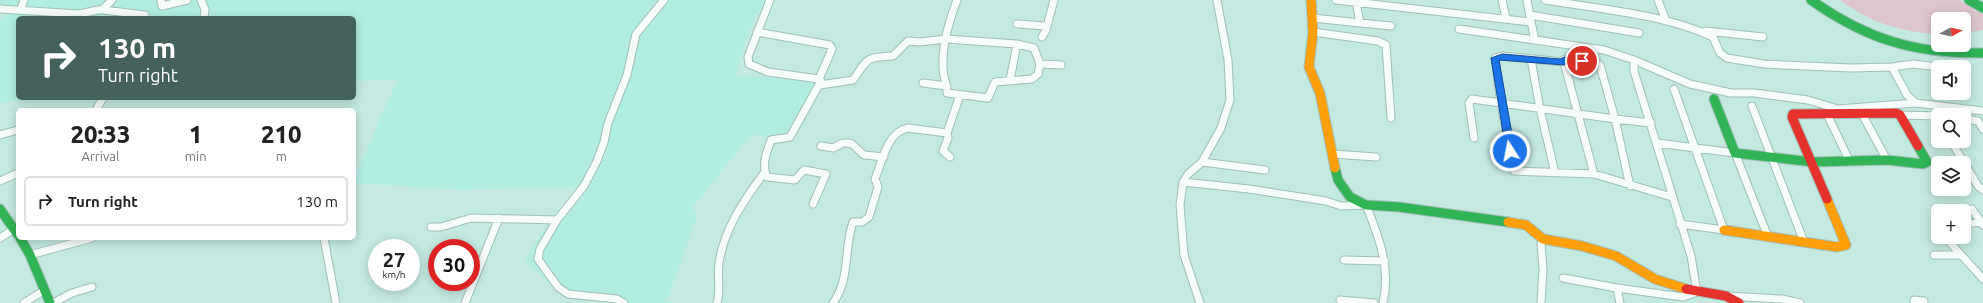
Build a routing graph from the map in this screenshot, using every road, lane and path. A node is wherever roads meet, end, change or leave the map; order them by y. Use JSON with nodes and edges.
{"nodes":[{"id":1,"x":24,"y":0,"type":"edge"},
{"id":2,"x":112,"y":0,"type":"edge"},
{"id":3,"x":161,"y":0,"type":"edge"},
{"id":4,"x":187,"y":0,"type":"edge"},
{"id":5,"x":201,"y":0,"type":"edge"},
{"id":6,"x":664,"y":0,"type":"edge"},
{"id":7,"x":770,"y":0,"type":"edge"},
{"id":8,"x":958,"y":0,"type":"edge"},
{"id":9,"x":1054,"y":0,"type":"edge"},
{"id":10,"x":1217,"y":0,"type":"edge"},
{"id":11,"x":1311,"y":0,"type":"edge"},
{"id":12,"x":1336,"y":0,"type":"edge"},
{"id":13,"x":1502,"y":0,"type":"edge"},
{"id":14,"x":1527,"y":0,"type":"edge"},
{"id":15,"x":1545,"y":0,"type":"edge"},
{"id":16,"x":1658,"y":0,"type":"edge"},
{"id":17,"x":1811,"y":0,"type":"edge"},
{"id":18,"x":1820,"y":0,"type":"edge"},
{"id":19,"x":1969,"y":0,"type":"edge"},
{"id":20,"x":1359,"y":2,"type":"edge"},
{"id":21,"x":1983,"y":8,"type":"edge"},
{"id":22,"x":0,"y":9,"type":"edge"},
{"id":23,"x":22,"y":9,"type":"junction"},
{"id":24,"x":104,"y":10,"type":"junction"},
{"id":25,"x":145,"y":15,"type":"dead end"},
{"id":26,"x":1530,"y":15,"type":"junction"},
{"id":27,"x":204,"y":16,"type":"edge"},
{"id":28,"x":1313,"y":18,"type":"junction"},
{"id":29,"x":1506,"y":18,"type":"junction"},
{"id":30,"x":1531,"y":22,"type":"junction"},
{"id":31,"x":1666,"y":22,"type":"junction"},
{"id":32,"x":1360,"y":23,"type":"junction"},
{"id":33,"x":1016,"y":24,"type":"dead end"},
{"id":34,"x":1046,"y":26,"type":"junction"},
{"id":35,"x":1391,"y":26,"type":"dead end"},
{"id":36,"x":1459,"y":29,"type":"dead end"},
{"id":37,"x":1700,"y":31,"type":"junction"},
{"id":38,"x":757,"y":32,"type":"junction"},
{"id":39,"x":1313,"y":32,"type":"junction"},
{"id":40,"x":1639,"y":33,"type":"dead end"},
{"id":41,"x":1763,"y":36,"type":"dead end"},
{"id":42,"x":1042,"y":37,"type":"dead end"},
{"id":43,"x":946,"y":39,"type":"junction"},
{"id":44,"x":1534,"y":40,"type":"junction"},
{"id":45,"x":1017,"y":44,"type":"junction"},
{"id":46,"x":1983,"y":45,"type":"edge"},
{"id":47,"x":1983,"y":53,"type":"edge"},
{"id":48,"x":1531,"y":58,"type":"junction"},
{"id":49,"x":1564,"y":62,"type":"junction"},
{"id":50,"x":1040,"y":64,"type":"junction"},
{"id":51,"x":1060,"y":65,"type":"dead end"},
{"id":52,"x":1931,"y":66,"type":"edge"},
{"id":53,"x":1892,"y":67,"type":"junction"},
{"id":54,"x":1634,"y":68,"type":"dead end"},
{"id":55,"x":1010,"y":80,"type":"junction"},
{"id":56,"x":820,"y":82,"type":"junction"},
{"id":57,"x":923,"y":83,"type":"dead end"},
{"id":58,"x":947,"y":86,"type":"junction"},
{"id":59,"x":1674,"y":89,"type":"dead end"},
{"id":60,"x":960,"y":96,"type":"junction"},
{"id":61,"x":1714,"y":99,"type":"dead end"},
{"id":62,"x":1916,"y":103,"type":"junction"},
{"id":63,"x":1501,"y":104,"type":"junction"},
{"id":64,"x":1752,"y":106,"type":"dead end"},
{"id":65,"x":1540,"y":109,"type":"junction"},
{"id":66,"x":1983,"y":111,"type":"edge"},
{"id":67,"x":1578,"y":114,"type":"junction"},
{"id":68,"x":1827,"y":114,"type":"junction"},
{"id":69,"x":1862,"y":114,"type":"junction"},
{"id":70,"x":1900,"y":115,"type":"junction"},
{"id":71,"x":1931,"y":117,"type":"edge"},
{"id":72,"x":1392,"y":118,"type":"dead end"},
{"id":73,"x":1615,"y":119,"type":"junction"},
{"id":74,"x":1971,"y":120,"type":"edge"},
{"id":75,"x":1981,"y":121,"type":"edge"},
{"id":76,"x":1651,"y":123,"type":"junction"},
{"id":77,"x":1983,"y":129,"type":"edge"},
{"id":78,"x":16,"y":131,"type":"edge"},
{"id":79,"x":947,"y":133,"type":"junction"},
{"id":80,"x":0,"y":135,"type":"edge"},
{"id":81,"x":1474,"y":138,"type":"dead end"},
{"id":82,"x":1657,"y":143,"type":"junction"},
{"id":83,"x":821,"y":146,"type":"dead end"},
{"id":84,"x":1696,"y":148,"type":"junction"},
{"id":85,"x":1955,"y":148,"type":"edge"},
{"id":86,"x":1735,"y":153,"type":"junction"},
{"id":87,"x":1333,"y":154,"type":"junction"},
{"id":88,"x":884,"y":157,"type":"junction"},
{"id":89,"x":950,"y":157,"type":"dead end"},
{"id":90,"x":1376,"y":157,"type":"dead end"},
{"id":91,"x":1772,"y":158,"type":"junction"},
{"id":92,"x":1887,"y":160,"type":"junction"},
{"id":93,"x":1202,"y":162,"type":"junction"},
{"id":94,"x":1813,"y":162,"type":"junction"},
{"id":95,"x":1850,"y":162,"type":"junction"},
{"id":96,"x":1265,"y":170,"type":"dead end"},
{"id":97,"x":764,"y":173,"type":"junction"},
{"id":98,"x":1555,"y":173,"type":"junction"},
{"id":99,"x":16,"y":174,"type":"edge"},
{"id":100,"x":1594,"y":174,"type":"junction"},
{"id":101,"x":0,"y":181,"type":"edge"},
{"id":102,"x":1183,"y":182,"type":"junction"},
{"id":103,"x":1630,"y":186,"type":"junction"},
{"id":104,"x":1983,"y":190,"type":"edge"},
{"id":105,"x":1672,"y":197,"type":"junction"},
{"id":106,"x":813,"y":204,"type":"dead end"},
{"id":107,"x":1366,"y":205,"type":"junction"},
{"id":108,"x":0,"y":209,"type":"edge"},
{"id":109,"x":1972,"y":209,"type":"dead end"},
{"id":110,"x":499,"y":218,"type":"junction"},
{"id":111,"x":557,"y":220,"type":"junction"},
{"id":112,"x":1680,"y":224,"type":"junction"},
{"id":113,"x":1971,"y":224,"type":"edge"},
{"id":114,"x":1982,"y":224,"type":"edge"},
{"id":115,"x":431,"y":227,"type":"dead end"},
{"id":116,"x":1724,"y":230,"type":"junction"},
{"id":117,"x":16,"y":232,"type":"edge"},
{"id":118,"x":1768,"y":237,"type":"junction"},
{"id":119,"x":0,"y":238,"type":"edge"},
{"id":120,"x":1543,"y":239,"type":"junction"},
{"id":121,"x":21,"y":240,"type":"edge"},
{"id":122,"x":85,"y":240,"type":"edge"},
{"id":123,"x":324,"y":240,"type":"edge"},
{"id":124,"x":1804,"y":242,"type":"junction"},
{"id":125,"x":1950,"y":244,"type":"edge"},
{"id":126,"x":30,"y":255,"type":"junction"},
{"id":127,"x":1934,"y":255,"type":"dead end"},
{"id":128,"x":1960,"y":255,"type":"junction"},
{"id":129,"x":1344,"y":260,"type":"dead end"},
{"id":130,"x":1385,"y":261,"type":"junction"},
{"id":131,"x":1563,"y":278,"type":"dead end"},
{"id":132,"x":1983,"y":280,"type":"edge"},
{"id":133,"x":92,"y":287,"type":"dead end"},
{"id":134,"x":1617,"y":288,"type":"junction"},
{"id":135,"x":44,"y":290,"type":"junction"},
{"id":136,"x":1697,"y":292,"type":"junction"},
{"id":137,"x":1726,"y":296,"type":"junction"},
{"id":138,"x":1340,"y":300,"type":"dead end"},
{"id":139,"x":24,"y":303,"type":"edge"},
{"id":140,"x":50,"y":303,"type":"edge"},
{"id":141,"x":53,"y":303,"type":"edge"},
{"id":142,"x":336,"y":303,"type":"edge"},
{"id":143,"x":465,"y":303,"type":"edge"},
{"id":144,"x":624,"y":303,"type":"edge"},
{"id":145,"x":717,"y":303,"type":"edge"},
{"id":146,"x":833,"y":303,"type":"edge"},
{"id":147,"x":1200,"y":303,"type":"edge"},
{"id":148,"x":1374,"y":303,"type":"edge"},
{"id":149,"x":1383,"y":303,"type":"edge"},
{"id":150,"x":1541,"y":303,"type":"edge"},
{"id":151,"x":1620,"y":303,"type":"edge"},
{"id":152,"x":1739,"y":303,"type":"edge"},
{"id":153,"x":1800,"y":303,"type":"edge"}],
"edges":[{"from":1,"to":23,"type":"street"},
{"from":2,"to":24,"type":"street"},
{"from":3,"to":4,"type":"street"},
{"from":5,"to":27,"type":"street"},
{"from":6,"to":111,"type":"street"},
{"from":7,"to":38,"type":"street"},
{"from":8,"to":43,"type":"street"},
{"from":9,"to":34,"type":"street"},
{"from":10,"to":93,"type":"street"},
{"from":11,"to":28,"type":"main road"},
{"from":12,"to":20,"type":"street"},
{"from":13,"to":29,"type":"street"},
{"from":14,"to":26,"type":"street"},
{"from":15,"to":31,"type":"street"},
{"from":16,"to":31,"type":"street"},
{"from":17,"to":47,"type":"main road"},
{"from":18,"to":46,"type":"main road"},
{"from":19,"to":21,"type":"main road"},
{"from":20,"to":29,"type":"street"},
{"from":20,"to":32,"type":"street"},
{"from":22,"to":23,"type":"street"},
{"from":23,"to":24,"type":"street"},
{"from":24,"to":25,"type":"street"},
{"from":26,"to":30,"type":"street"},
{"from":26,"to":40,"type":"street"},
{"from":28,"to":32,"type":"street"},
{"from":28,"to":39,"type":"main road"},
{"from":29,"to":30,"type":"street"},
{"from":30,"to":44,"type":"street"},
{"from":31,"to":37,"type":"street"},
{"from":32,"to":35,"type":"street"},
{"from":33,"to":34,"type":"street"},
{"from":34,"to":42,"type":"street"},
{"from":36,"to":44,"type":"street"},
{"from":37,"to":41,"type":"street"},
{"from":37,"to":53,"type":"street"},
{"from":38,"to":56,"type":"street"},
{"from":38,"to":56,"type":"street"},
{"from":39,"to":72,"type":"street"},
{"from":39,"to":87,"type":"main road"},
{"from":43,"to":45,"type":"street"},
{"from":43,"to":56,"type":"street"},
{"from":43,"to":58,"type":"street"},
{"from":44,"to":62,"type":"street"},
{"from":45,"to":50,"type":"street"},
{"from":45,"to":55,"type":"street"},
{"from":48,"to":49,"type":"street"},
{"from":48,"to":63,"type":"street"},
{"from":48,"to":65,"type":"street"},
{"from":49,"to":67,"type":"street"},
{"from":49,"to":73,"type":"street"},
{"from":50,"to":51,"type":"street"},
{"from":50,"to":55,"type":"street"},
{"from":52,"to":53,"type":"street"},
{"from":53,"to":62,"type":"street"},
{"from":54,"to":76,"type":"street"},
{"from":55,"to":60,"type":"street"},
{"from":56,"to":97,"type":"street"},
{"from":57,"to":58,"type":"street"},
{"from":58,"to":60,"type":"street"},
{"from":59,"to":84,"type":"street"},
{"from":60,"to":79,"type":"street"},
{"from":61,"to":86,"type":"main road"},
{"from":62,"to":66,"type":"street"},
{"from":63,"to":65,"type":"street"},
{"from":63,"to":81,"type":"street"},
{"from":63,"to":98,"type":"street"},
{"from":64,"to":91,"type":"street"},
{"from":65,"to":67,"type":"street"},
{"from":65,"to":98,"type":"street"},
{"from":67,"to":73,"type":"street"},
{"from":67,"to":100,"type":"street"},
{"from":68,"to":69,"type":"main road"},
{"from":68,"to":94,"type":"main road"},
{"from":68,"to":95,"type":"street"},
{"from":69,"to":70,"type":"main road"},
{"from":69,"to":92,"type":"street"},
{"from":70,"to":71,"type":"street"},
{"from":70,"to":92,"type":"main road"},
{"from":73,"to":76,"type":"street"},
{"from":73,"to":103,"type":"street"},
{"from":74,"to":75,"type":"street"},
{"from":75,"to":77,"type":"street"},
{"from":76,"to":82,"type":"street"},
{"from":78,"to":80,"type":"street"},
{"from":79,"to":88,"type":"street"},
{"from":79,"to":89,"type":"street"},
{"from":82,"to":84,"type":"street"},
{"from":82,"to":105,"type":"street"},
{"from":83,"to":88,"type":"street"},
{"from":84,"to":86,"type":"street"},
{"from":84,"to":116,"type":"street"},
{"from":85,"to":104,"type":"street"},
{"from":86,"to":91,"type":"main road"},
{"from":86,"to":118,"type":"street"},
{"from":87,"to":90,"type":"street"},
{"from":87,"to":107,"type":"main road"},
{"from":88,"to":146,"type":"street"},
{"from":91,"to":94,"type":"main road"},
{"from":91,"to":124,"type":"street"},
{"from":92,"to":95,"type":"main road"},
{"from":93,"to":96,"type":"street"},
{"from":93,"to":102,"type":"street"},
{"from":94,"to":95,"type":"main road"},
{"from":94,"to":124,"type":"main road"},
{"from":97,"to":106,"type":"street"},
{"from":97,"to":145,"type":"street"},
{"from":98,"to":100,"type":"street"},
{"from":99,"to":101,"type":"street"},
{"from":100,"to":103,"type":"street"},
{"from":102,"to":107,"type":"street"},
{"from":102,"to":147,"type":"street"},
{"from":103,"to":105,"type":"street"},
{"from":105,"to":112,"type":"street"},
{"from":107,"to":120,"type":"main road"},
{"from":107,"to":130,"type":"street"},
{"from":108,"to":117,"type":"main road"},
{"from":109,"to":114,"type":"street"},
{"from":110,"to":111,"type":"street"},
{"from":110,"to":115,"type":"street"},
{"from":110,"to":143,"type":"street"},
{"from":111,"to":144,"type":"street"},
{"from":112,"to":116,"type":"street"},
{"from":112,"to":136,"type":"street"},
{"from":113,"to":114,"type":"street"},
{"from":116,"to":118,"type":"main road"},
{"from":117,"to":119,"type":"street"},
{"from":118,"to":124,"type":"main road"},
{"from":120,"to":136,"type":"main road"},
{"from":120,"to":150,"type":"street"},
{"from":121,"to":126,"type":"main road"},
{"from":122,"to":126,"type":"street"},
{"from":123,"to":142,"type":"street"},
{"from":125,"to":128,"type":"street"},
{"from":126,"to":135,"type":"main road"},
{"from":127,"to":128,"type":"street"},
{"from":128,"to":132,"type":"street"},
{"from":129,"to":130,"type":"street"},
{"from":130,"to":149,"type":"street"},
{"from":131,"to":134,"type":"street"},
{"from":133,"to":141,"type":"street"},
{"from":134,"to":136,"type":"street"},
{"from":134,"to":151,"type":"street"},
{"from":135,"to":139,"type":"street"},
{"from":135,"to":140,"type":"main road"},
{"from":136,"to":137,"type":"main road"},
{"from":137,"to":152,"type":"main road"},
{"from":137,"to":153,"type":"street"},
{"from":138,"to":148,"type":"street"}]}
